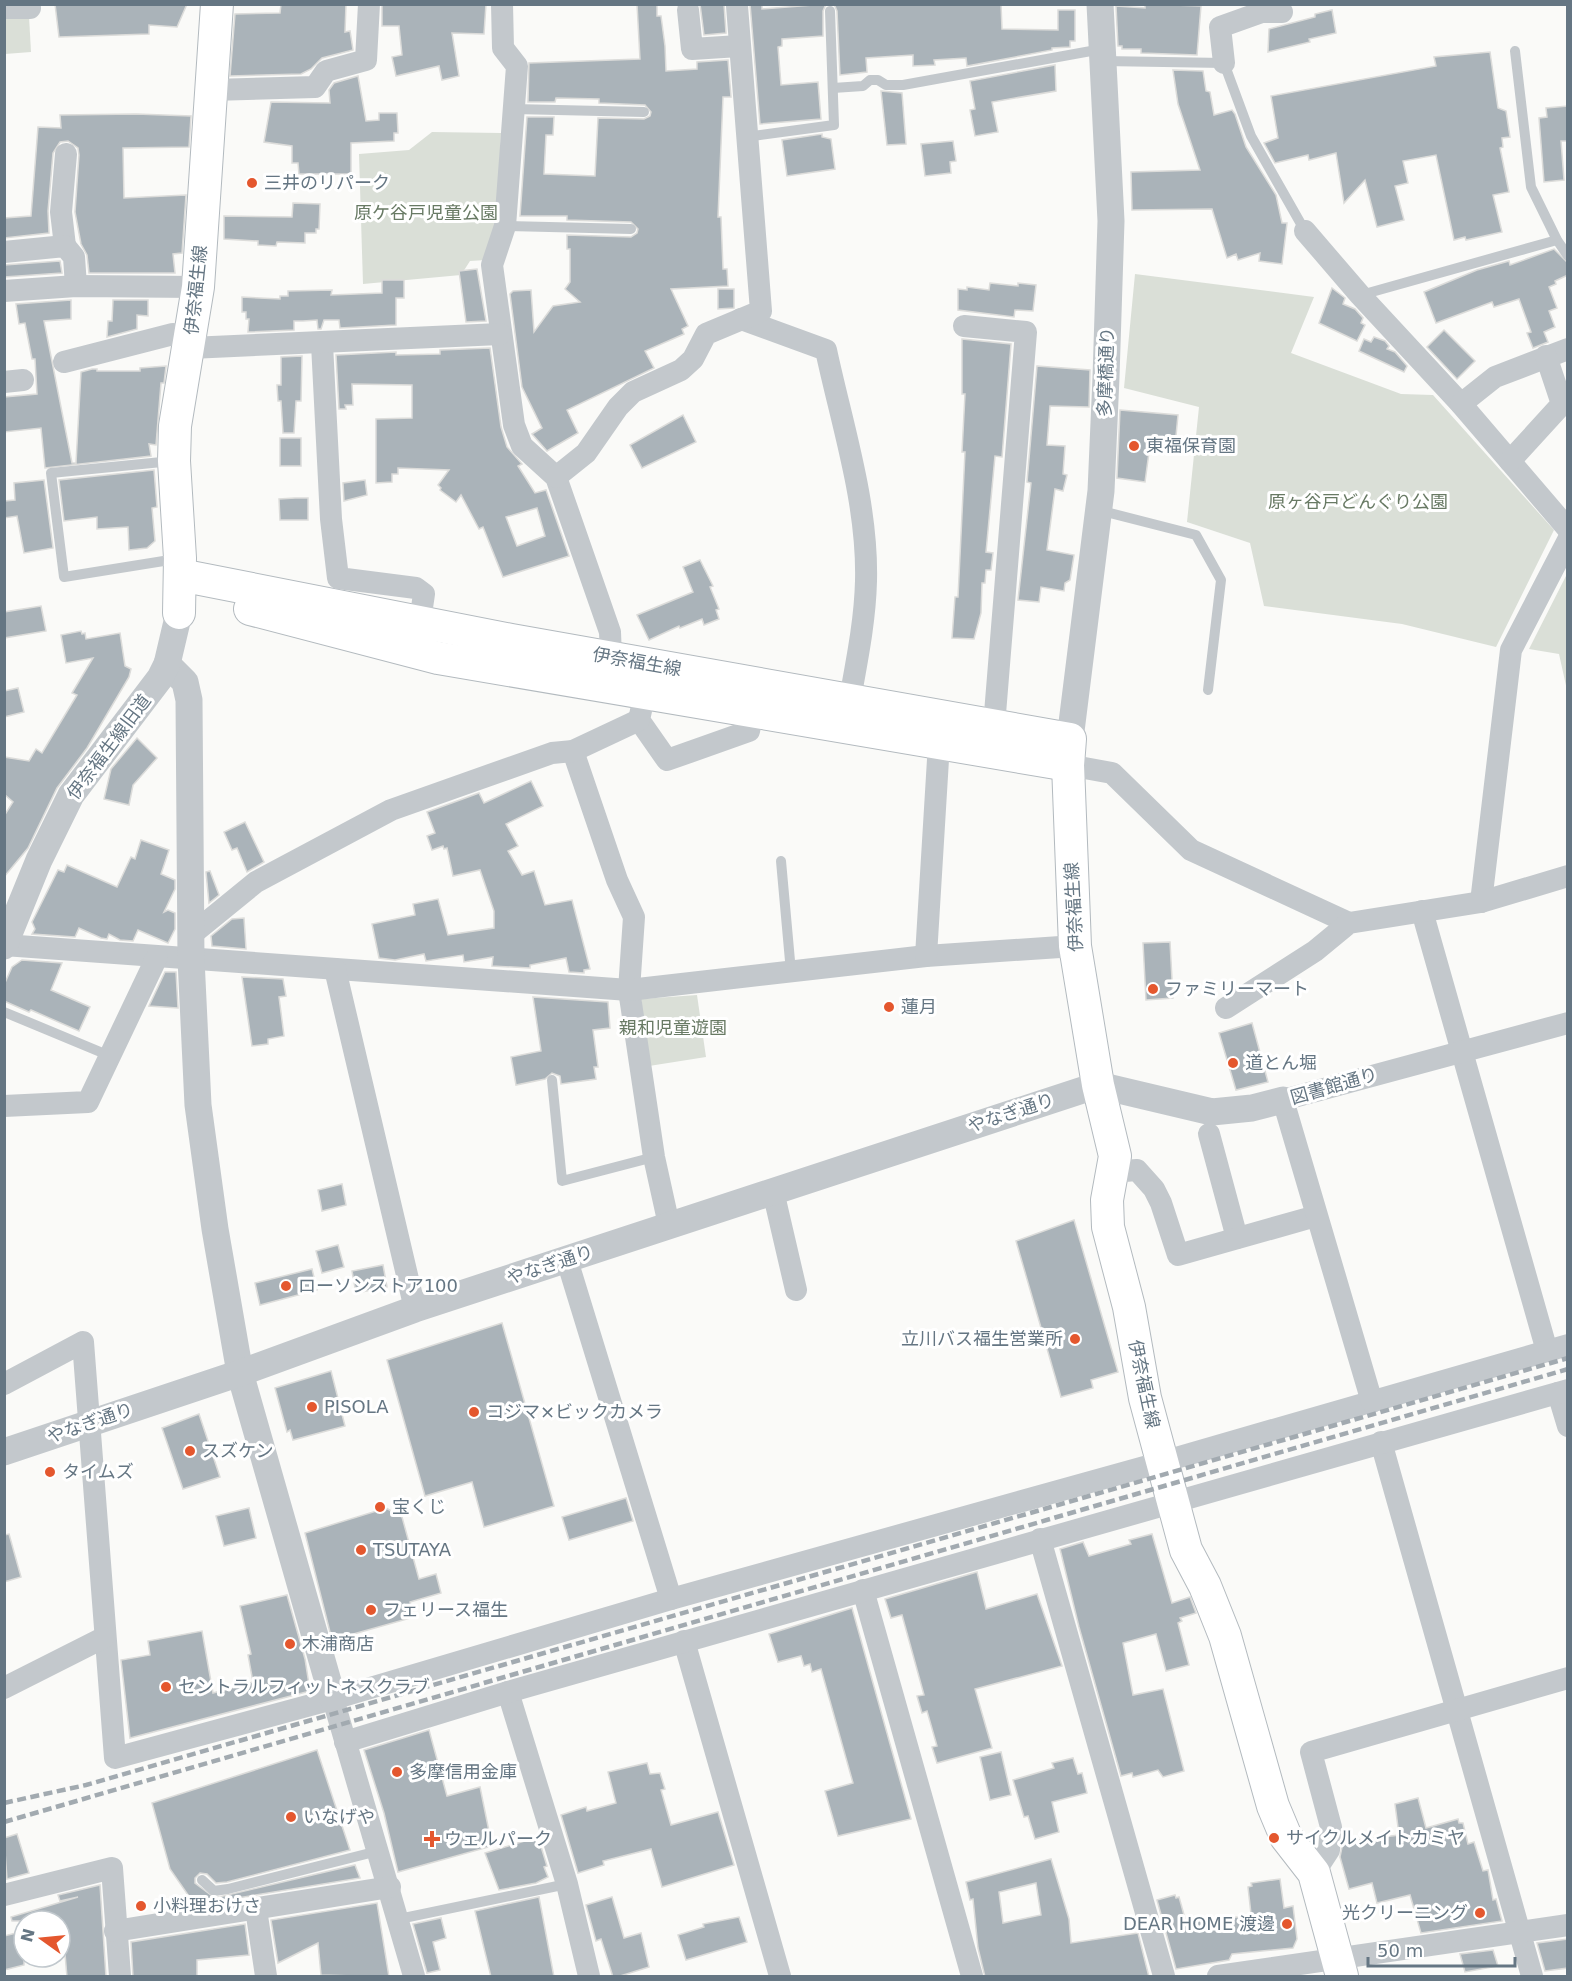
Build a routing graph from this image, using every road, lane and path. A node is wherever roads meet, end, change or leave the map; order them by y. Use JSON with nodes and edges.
{"nodes":[{"id":1,"x":217,"y":4,"type":"edge"},
{"id":2,"x":369,"y":4,"type":"edge"},
{"id":3,"x":502,"y":4,"type":"edge"},
{"id":4,"x":1100,"y":4,"type":"edge"},
{"id":5,"x":737,"y":6,"type":"dead end"},
{"id":6,"x":4,"y":8,"type":"edge"},
{"id":7,"x":30,"y":8,"type":"dead end"},
{"id":8,"x":688,"y":10,"type":"dead end"},
{"id":9,"x":830,"y":11,"type":"dead end"},
{"id":10,"x":1281,"y":12,"type":"dead end"},
{"id":11,"x":739,"y":46,"type":"junction"},
{"id":12,"x":1515,"y":51,"type":"dead end"},
{"id":13,"x":1102,"y":55,"type":"junction"},
{"id":14,"x":1224,"y":63,"type":"junction"},
{"id":15,"x":833,"y":88,"type":"junction"},
{"id":16,"x":212,"y":90,"type":"junction"},
{"id":17,"x":514,"y":109,"type":"junction"},
{"id":18,"x":644,"y":112,"type":"dead end"},
{"id":19,"x":745,"y":137,"type":"junction"},
{"id":20,"x":66,"y":154,"type":"dead end"},
{"id":21,"x":505,"y":226,"type":"junction"},
{"id":22,"x":632,"y":229,"type":"dead end"},
{"id":23,"x":1305,"y":231,"type":"joint"},
{"id":24,"x":1557,"y":240,"type":"junction"},
{"id":25,"x":65,"y":246,"type":"junction"},
{"id":26,"x":4,"y":252,"type":"edge"},
{"id":27,"x":1568,"y":255,"type":"edge"},
{"id":28,"x":76,"y":286,"type":"junction"},
{"id":29,"x":198,"y":287,"type":"junction"},
{"id":30,"x":4,"y":291,"type":"edge"},
{"id":31,"x":1360,"y":295,"type":"junction"},
{"id":32,"x":741,"y":319,"type":"junction"},
{"id":33,"x":964,"y":326,"type":"dead end"},
{"id":34,"x":500,"y":334,"type":"junction"},
{"id":35,"x":191,"y":343,"type":"junction"},
{"id":36,"x":322,"y":344,"type":"junction"},
{"id":37,"x":1568,"y":349,"type":"edge"},
{"id":38,"x":1546,"y":356,"type":"junction"},
{"id":39,"x":64,"y":362,"type":"dead end"},
{"id":40,"x":1461,"y":404,"type":"junction"},
{"id":41,"x":174,"y":461,"type":"junction"},
{"id":42,"x":1510,"y":461,"type":"junction"},
{"id":43,"x":556,"y":477,"type":"junction"},
{"id":44,"x":1098,"y":510,"type":"junction"},
{"id":45,"x":1568,"y":529,"type":"edge"},
{"id":46,"x":1568,"y":540,"type":"edge"},
{"id":47,"x":180,"y":586,"type":"junction"},
{"id":48,"x":420,"y":621,"type":"junction"},
{"id":49,"x":610,"y":657,"type":"junction"},
{"id":50,"x":167,"y":664,"type":"junction"},
{"id":51,"x":1208,"y":690,"type":"dead end"},
{"id":52,"x":850,"y":699,"type":"junction"},
{"id":53,"x":642,"y":706,"type":"junction"},
{"id":54,"x":753,"y":712,"type":"junction"},
{"id":55,"x":994,"y":726,"type":"junction"},
{"id":56,"x":939,"y":743,"type":"junction"},
{"id":57,"x":573,"y":752,"type":"junction"},
{"id":58,"x":1069,"y":752,"type":"junction"},
{"id":59,"x":781,"y":861,"type":"dead end"},
{"id":60,"x":1568,"y":876,"type":"edge"},
{"id":61,"x":1480,"y":902,"type":"junction"},
{"id":62,"x":1422,"y":911,"type":"junction"},
{"id":63,"x":1349,"y":923,"type":"junction"},
{"id":64,"x":5,"y":945,"type":"edge"},
{"id":65,"x":1075,"y":946,"type":"junction"},
{"id":66,"x":191,"y":947,"type":"junction"},
{"id":67,"x":926,"y":956,"type":"junction"},
{"id":68,"x":157,"y":957,"type":"junction"},
{"id":69,"x":335,"y":969,"type":"junction"},
{"id":70,"x":792,"y":972,"type":"junction"},
{"id":71,"x":629,"y":990,"type":"junction"},
{"id":72,"x":1227,"y":1008,"type":"dead end"},
{"id":73,"x":4,"y":1012,"type":"edge"},
{"id":74,"x":1568,"y":1023,"type":"edge"},
{"id":75,"x":1462,"y":1050,"type":"junction"},
{"id":76,"x":110,"y":1056,"type":"junction"},
{"id":77,"x":552,"y":1080,"type":"dead end"},
{"id":78,"x":1098,"y":1085,"type":"junction"},
{"id":79,"x":1283,"y":1100,"type":"junction"},
{"id":80,"x":4,"y":1106,"type":"edge"},
{"id":81,"x":1209,"y":1134,"type":"dead end"},
{"id":82,"x":654,"y":1158,"type":"junction"},
{"id":83,"x":1112,"y":1172,"type":"junction"},
{"id":84,"x":772,"y":1191,"type":"junction"},
{"id":85,"x":1316,"y":1216,"type":"junction"},
{"id":86,"x":669,"y":1225,"type":"junction"},
{"id":87,"x":1237,"y":1238,"type":"junction"},
{"id":88,"x":567,"y":1260,"type":"junction"},
{"id":89,"x":798,"y":1274,"type":"dead end"},
{"id":90,"x":415,"y":1310,"type":"junction"},
{"id":91,"x":1557,"y":1348,"type":"edge"},
{"id":92,"x":240,"y":1373,"type":"junction"},
{"id":93,"x":4,"y":1384,"type":"edge"},
{"id":94,"x":1563,"y":1392,"type":"edge"},
{"id":95,"x":1372,"y":1402,"type":"junction"},
{"id":96,"x":90,"y":1423,"type":"junction"},
{"id":97,"x":1568,"y":1426,"type":"edge"},
{"id":98,"x":1381,"y":1442,"type":"junction"},
{"id":99,"x":4,"y":1452,"type":"edge"},
{"id":100,"x":1162,"y":1462,"type":"junction"},
{"id":101,"x":1173,"y":1502,"type":"junction"},
{"id":102,"x":1040,"y":1539,"type":"junction"},
{"id":103,"x":863,"y":1590,"type":"junction"},
{"id":104,"x":671,"y":1599,"type":"junction"},
{"id":105,"x":104,"y":1638,"type":"junction"},
{"id":106,"x":684,"y":1641,"type":"junction"},
{"id":107,"x":1568,"y":1678,"type":"edge"},
{"id":108,"x":4,"y":1688,"type":"edge"},
{"id":109,"x":508,"y":1692,"type":"junction"},
{"id":110,"x":333,"y":1699,"type":"junction"},
{"id":111,"x":1457,"y":1709,"type":"junction"},
{"id":112,"x":345,"y":1742,"type":"junction"},
{"id":113,"x":378,"y":1851,"type":"junction"},
{"id":114,"x":1314,"y":1873,"type":"junction"},
{"id":115,"x":201,"y":1880,"type":"dead end"},
{"id":116,"x":567,"y":1884,"type":"junction"},
{"id":117,"x":390,"y":1887,"type":"junction"},
{"id":118,"x":4,"y":1895,"type":"edge"},
{"id":119,"x":256,"y":1909,"type":"junction"},
{"id":120,"x":399,"y":1919,"type":"junction"},
{"id":121,"x":1568,"y":1925,"type":"edge"},
{"id":122,"x":115,"y":1931,"type":"junction"},
{"id":123,"x":1520,"y":1932,"type":"junction"},
{"id":124,"x":1339,"y":1968,"type":"edge"},
{"id":125,"x":120,"y":1977,"type":"edge"},
{"id":126,"x":266,"y":1977,"type":"edge"},
{"id":127,"x":414,"y":1977,"type":"edge"},
{"id":128,"x":589,"y":1977,"type":"edge"},
{"id":129,"x":780,"y":1977,"type":"edge"},
{"id":130,"x":972,"y":1977,"type":"edge"},
{"id":131,"x":1164,"y":1977,"type":"edge"},
{"id":132,"x":1218,"y":1977,"type":"edge"},
{"id":133,"x":1532,"y":1977,"type":"edge"}],
"edges":[{"from":1,"to":16,"type":"main road","name":"伊奈福生線"},
{"from":2,"to":16,"type":"street"},
{"from":3,"to":17,"type":"street"},
{"from":4,"to":13,"type":"street","name":"多摩橋通り"},
{"from":5,"to":11,"type":"street"},
{"from":6,"to":7,"type":"street"},
{"from":8,"to":11,"type":"street"},
{"from":9,"to":15,"type":"lane"},
{"from":10,"to":14,"type":"street"},
{"from":11,"to":19,"type":"street"},
{"from":12,"to":24,"type":"lane"},
{"from":13,"to":14,"type":"lane"},
{"from":13,"to":15,"type":"lane"},
{"from":13,"to":44,"type":"street","name":"多摩橋通り"},
{"from":14,"to":23,"type":"lane"},
{"from":15,"to":19,"type":"lane"},
{"from":16,"to":29,"type":"main road","name":"伊奈福生線"},
{"from":17,"to":18,"type":"lane"},
{"from":17,"to":21,"type":"street"},
{"from":19,"to":32,"type":"street"},
{"from":20,"to":25,"type":"street"},
{"from":21,"to":22,"type":"lane"},
{"from":21,"to":34,"type":"street"},
{"from":23,"to":31,"type":"street"},
{"from":24,"to":27,"type":"lane"},
{"from":24,"to":31,"type":"lane"},
{"from":25,"to":26,"type":"street"},
{"from":25,"to":28,"type":"street"},
{"from":28,"to":29,"type":"street"},
{"from":28,"to":30,"type":"street"},
{"from":29,"to":35,"type":"main road","name":"伊奈福生線"},
{"from":31,"to":40,"type":"street"},
{"from":32,"to":43,"type":"street"},
{"from":32,"to":52,"type":"street"},
{"from":33,"to":55,"type":"street"},
{"from":34,"to":36,"type":"street"},
{"from":34,"to":43,"type":"street"},
{"from":35,"to":36,"type":"street"},
{"from":35,"to":39,"type":"street"},
{"from":35,"to":41,"type":"main road","name":"伊奈福生線"},
{"from":36,"to":48,"type":"street"},
{"from":37,"to":38,"type":"street"},
{"from":38,"to":40,"type":"street"},
{"from":38,"to":42,"type":"street"},
{"from":40,"to":42,"type":"street"},
{"from":41,"to":47,"type":"main road","name":"伊奈福生線"},
{"from":41,"to":47,"type":"lane"},
{"from":42,"to":45,"type":"street"},
{"from":43,"to":49,"type":"street"},
{"from":44,"to":51,"type":"lane"},
{"from":44,"to":58,"type":"street","name":"多摩橋通り"},
{"from":46,"to":61,"type":"street"},
{"from":47,"to":48,"type":"main road","name":"伊奈福生線"},
{"from":47,"to":50,"type":"street","name":"伊奈福生線旧道"},
{"from":47,"to":53,"type":"main road","name":"伊奈福生線"},
{"from":48,"to":49,"type":"main road","name":"伊奈福生線"},
{"from":49,"to":52,"type":"main road","name":"伊奈福生線"},
{"from":50,"to":64,"type":"street","name":"伊奈福生線旧道"},
{"from":50,"to":66,"type":"street"},
{"from":52,"to":55,"type":"main road","name":"伊奈福生線"},
{"from":53,"to":54,"type":"main road","name":"伊奈福生線"},
{"from":53,"to":54,"type":"street"},
{"from":53,"to":57,"type":"street"},
{"from":54,"to":56,"type":"main road","name":"伊奈福生線"},
{"from":55,"to":58,"type":"main road","name":"伊奈福生線"},
{"from":56,"to":58,"type":"main road","name":"伊奈福生線"},
{"from":56,"to":67,"type":"street"},
{"from":57,"to":66,"type":"street"},
{"from":57,"to":71,"type":"street"},
{"from":58,"to":63,"type":"street"},
{"from":58,"to":65,"type":"main road","name":"伊奈福生線"},
{"from":59,"to":70,"type":"lane"},
{"from":60,"to":61,"type":"street"},
{"from":61,"to":62,"type":"street"},
{"from":62,"to":63,"type":"street"},
{"from":62,"to":75,"type":"street"},
{"from":63,"to":72,"type":"street"},
{"from":64,"to":68,"type":"street"},
{"from":65,"to":67,"type":"street"},
{"from":65,"to":78,"type":"main road","name":"伊奈福生線"},
{"from":66,"to":68,"type":"street"},
{"from":66,"to":69,"type":"street"},
{"from":66,"to":92,"type":"street"},
{"from":67,"to":70,"type":"street"},
{"from":68,"to":76,"type":"street"},
{"from":69,"to":71,"type":"street"},
{"from":69,"to":90,"type":"street"},
{"from":70,"to":71,"type":"street"},
{"from":71,"to":82,"type":"street"},
{"from":73,"to":76,"type":"lane"},
{"from":74,"to":75,"type":"street","name":"図書館通り"},
{"from":75,"to":79,"type":"street","name":"図書館通り"},
{"from":75,"to":91,"type":"street"},
{"from":76,"to":80,"type":"street"},
{"from":77,"to":82,"type":"lane"},
{"from":78,"to":79,"type":"street","name":"図書館通り"},
{"from":78,"to":83,"type":"main road","name":"伊奈福生線"},
{"from":78,"to":84,"type":"street","name":"やなぎ通り"},
{"from":79,"to":85,"type":"street"},
{"from":81,"to":87,"type":"street"},
{"from":82,"to":86,"type":"street"},
{"from":83,"to":87,"type":"street"},
{"from":83,"to":100,"type":"main road","name":"伊奈福生線"},
{"from":84,"to":86,"type":"street","name":"やなぎ通り"},
{"from":84,"to":89,"type":"street"},
{"from":85,"to":87,"type":"street"},
{"from":85,"to":95,"type":"street"},
{"from":86,"to":88,"type":"street","name":"やなぎ通り"},
{"from":88,"to":90,"type":"street","name":"やなぎ通り"},
{"from":88,"to":104,"type":"street"},
{"from":90,"to":92,"type":"street","name":"やなぎ通り"},
{"from":91,"to":95,"type":"street"},
{"from":92,"to":96,"type":"street","name":"やなぎ通り"},
{"from":92,"to":110,"type":"street"},
{"from":93,"to":96,"type":"street"},
{"from":94,"to":97,"type":"street"},
{"from":94,"to":98,"type":"street"},
{"from":95,"to":100,"type":"street"},
{"from":96,"to":99,"type":"street","name":"やなぎ通り"},
{"from":96,"to":105,"type":"street"},
{"from":98,"to":101,"type":"street"},
{"from":98,"to":111,"type":"street"},
{"from":100,"to":101,"type":"main road","name":"伊奈福生線"},
{"from":100,"to":104,"type":"street"},
{"from":101,"to":102,"type":"street"},
{"from":101,"to":114,"type":"main road","name":"伊奈福生線"},
{"from":102,"to":103,"type":"street"},
{"from":102,"to":131,"type":"street"},
{"from":103,"to":106,"type":"street"},
{"from":103,"to":130,"type":"street"},
{"from":104,"to":110,"type":"street"},
{"from":105,"to":108,"type":"street"},
{"from":105,"to":110,"type":"street"},
{"from":106,"to":109,"type":"street"},
{"from":106,"to":129,"type":"street"},
{"from":107,"to":111,"type":"street"},
{"from":109,"to":112,"type":"street"},
{"from":109,"to":116,"type":"street"},
{"from":110,"to":112,"type":"street"},
{"from":111,"to":114,"type":"street"},
{"from":111,"to":123,"type":"street"},
{"from":112,"to":113,"type":"street"},
{"from":113,"to":115,"type":"lane"},
{"from":113,"to":117,"type":"street"},
{"from":114,"to":124,"type":"main road","name":"伊奈福生線"},
{"from":116,"to":120,"type":"lane"},
{"from":116,"to":128,"type":"street"},
{"from":117,"to":119,"type":"street"},
{"from":117,"to":120,"type":"street"},
{"from":118,"to":122,"type":"street"},
{"from":119,"to":122,"type":"street"},
{"from":119,"to":126,"type":"street"},
{"from":120,"to":127,"type":"street"},
{"from":121,"to":123,"type":"street"},
{"from":122,"to":125,"type":"street"},
{"from":123,"to":124,"type":"street"},
{"from":123,"to":133,"type":"street"},
{"from":124,"to":132,"type":"street"}]}
